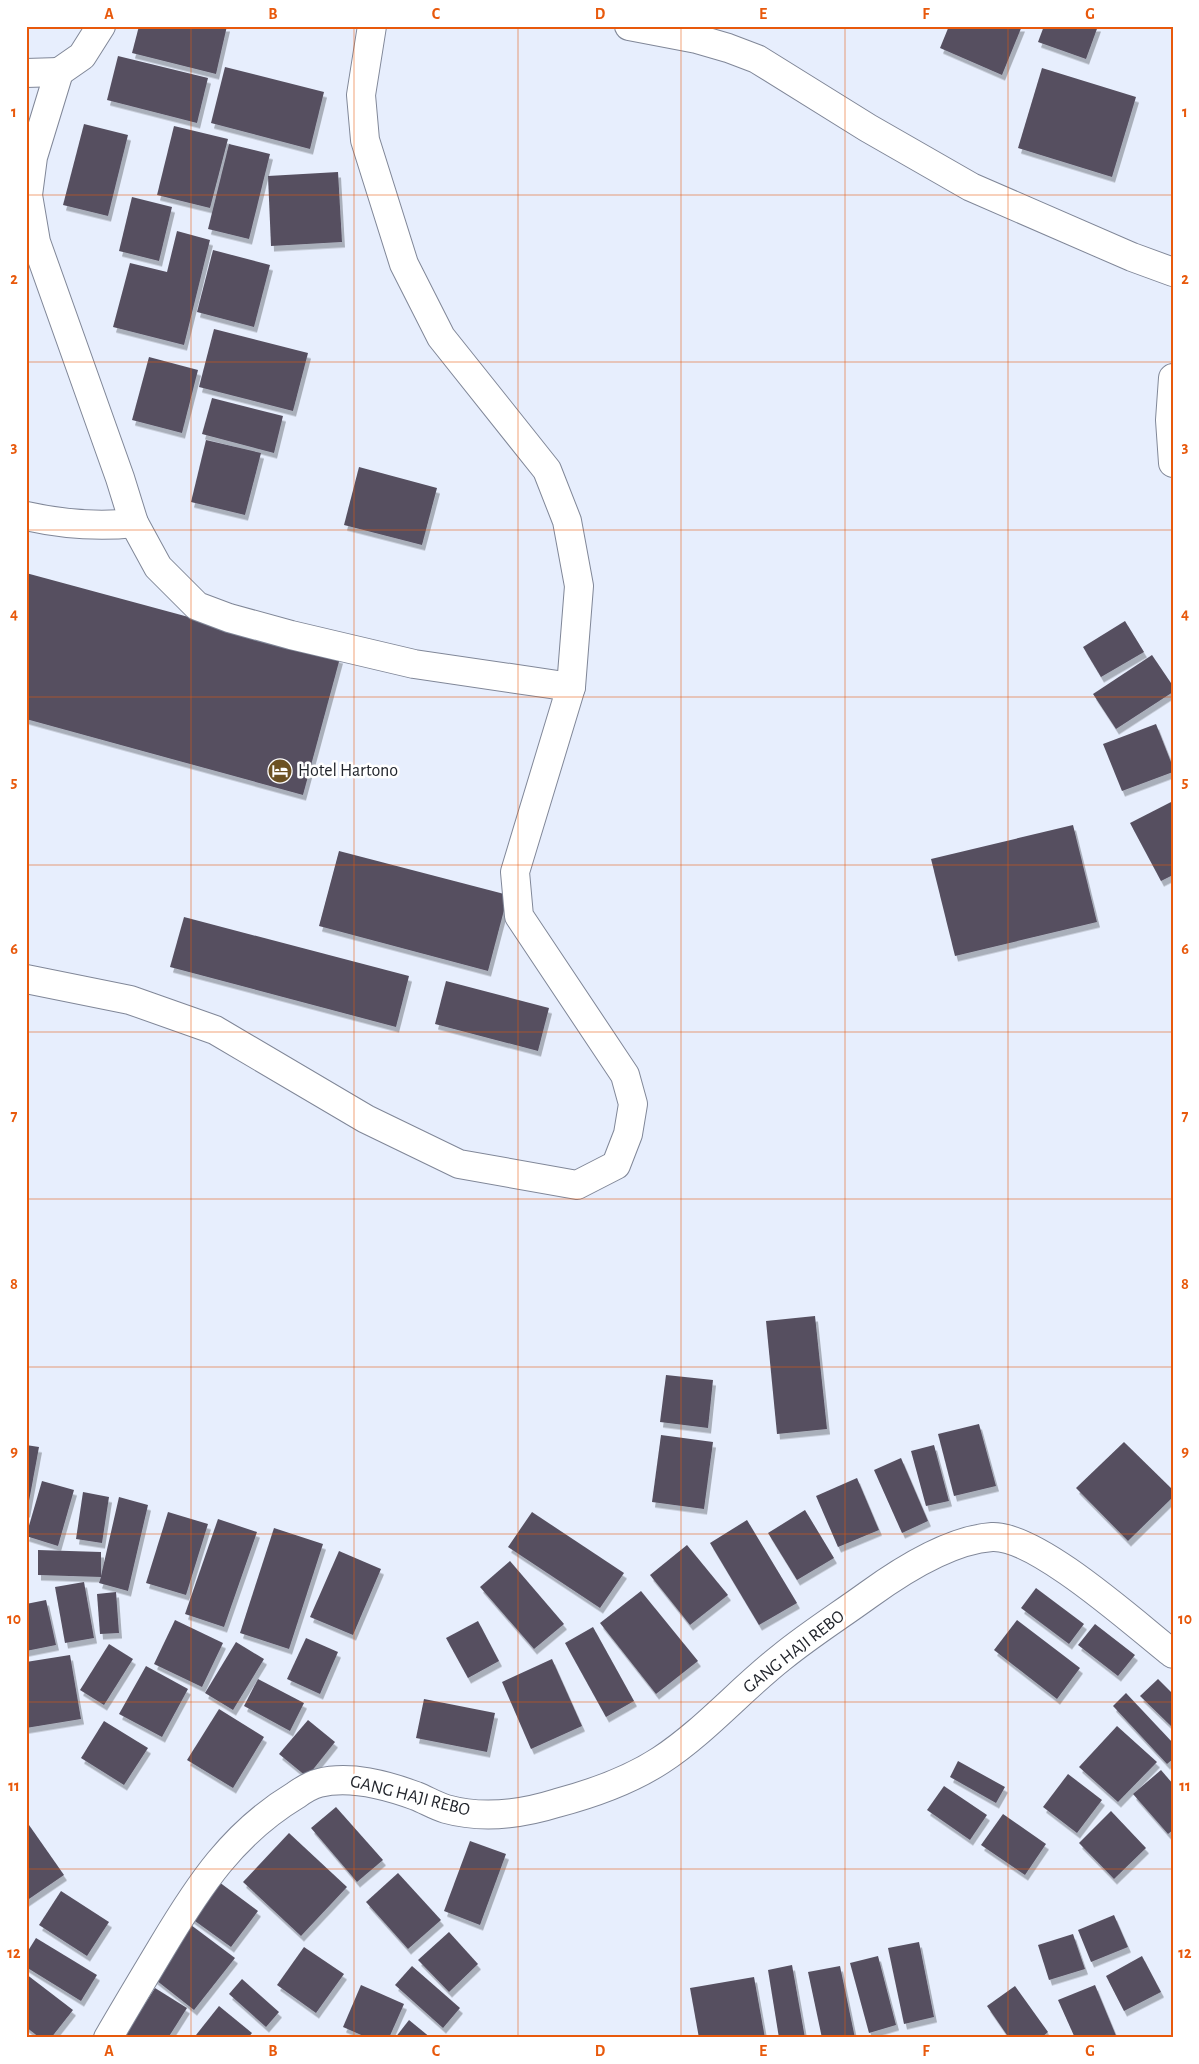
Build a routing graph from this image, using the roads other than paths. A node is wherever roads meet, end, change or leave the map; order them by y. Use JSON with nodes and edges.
{"nodes":[{"id":1,"x":101,"y":26,"type":"edge"},
{"id":2,"x":372,"y":26,"type":"edge"},
{"id":3,"x":630,"y":26,"type":"edge"},
{"id":4,"x":59,"y":72,"type":"junction"},
{"id":5,"x":26,"y":73,"type":"edge"},
{"id":6,"x":1173,"y":272,"type":"edge"},
{"id":7,"x":1173,"y":378,"type":"edge"},
{"id":8,"x":1173,"y":463,"type":"edge"},
{"id":9,"x":26,"y":516,"type":"edge"},
{"id":10,"x":134,"y":523,"type":"junction"},
{"id":11,"x":571,"y":687,"type":"junction"},
{"id":12,"x":26,"y":979,"type":"edge"},
{"id":13,"x":1173,"y":1654,"type":"edge"},
{"id":14,"x":108,"y":2038,"type":"edge"}],
"edges":[{"from":1,"to":4,"type":"street"},
{"from":2,"to":11,"type":"street"},
{"from":3,"to":6,"type":"street"},
{"from":4,"to":5,"type":"street"},
{"from":4,"to":10,"type":"street"},
{"from":7,"to":8,"type":"street"},
{"from":9,"to":10,"type":"street"},
{"from":10,"to":11,"type":"street"},
{"from":11,"to":12,"type":"street"},
{"from":13,"to":14,"type":"street","name":"GANG HAJI REBO"}]}
